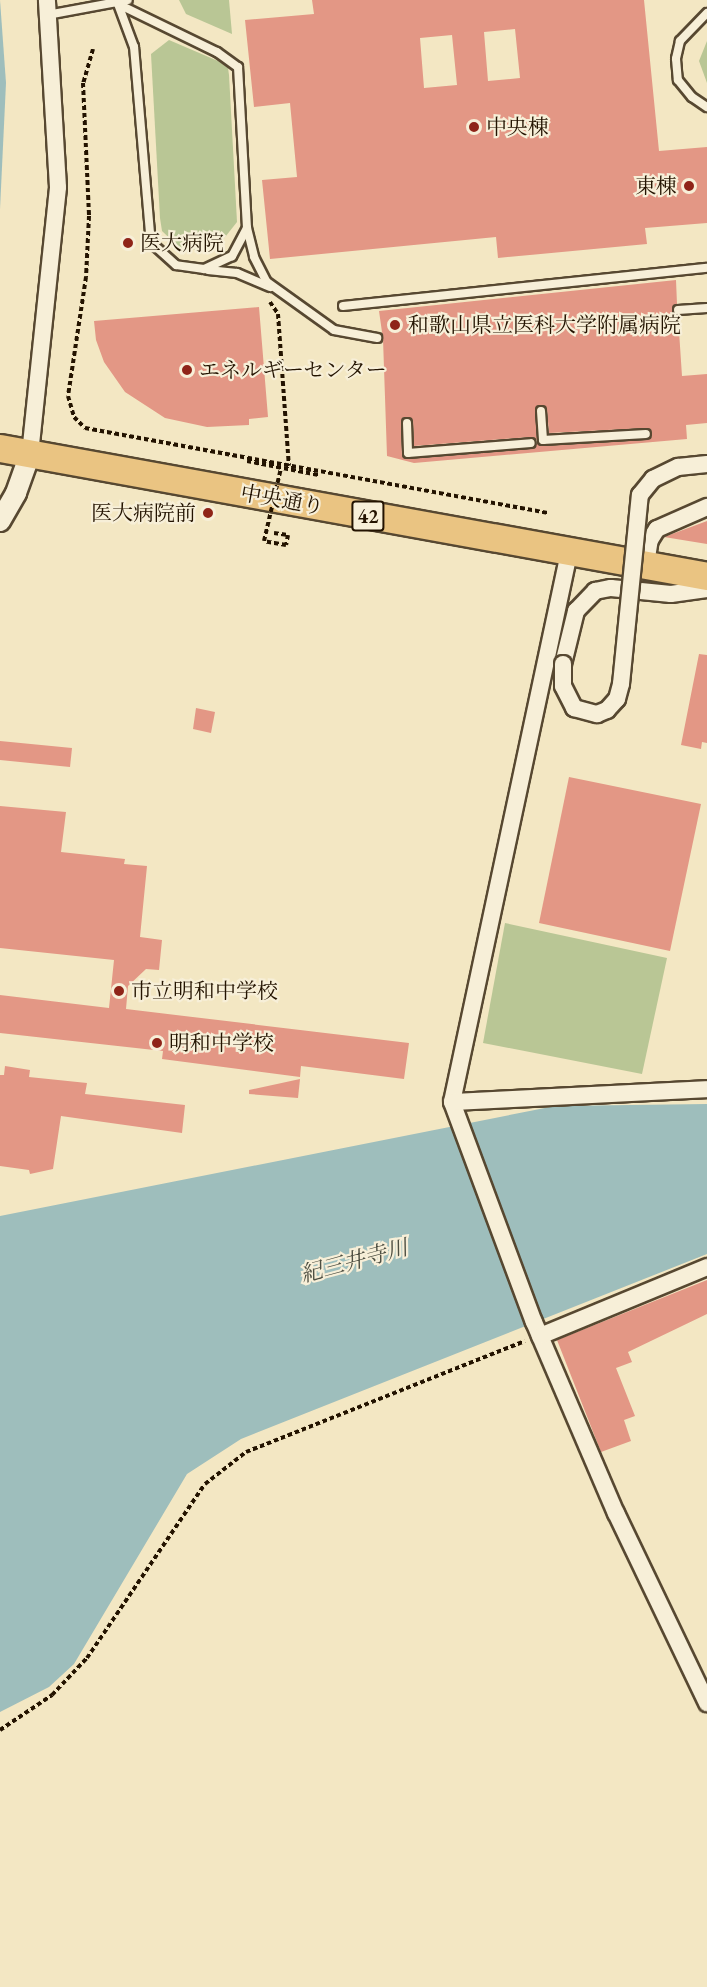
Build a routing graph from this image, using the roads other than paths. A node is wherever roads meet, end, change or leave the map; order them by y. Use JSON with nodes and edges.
{"nodes":[{"id":1,"x":128,"y":0,"type":"edge"},
{"id":2,"x":118,"y":4,"type":"junction"},
{"id":3,"x":47,"y":7,"type":"edge"},
{"id":4,"x":707,"y":13,"type":"edge"},
{"id":5,"x":707,"y":107,"type":"edge"},
{"id":6,"x":247,"y":228,"type":"junction"},
{"id":7,"x":707,"y":268,"type":"edge"},
{"id":8,"x":204,"y":269,"type":"junction"},
{"id":9,"x":343,"y":306,"type":"dead end"},
{"id":10,"x":707,"y":308,"type":"edge"},
{"id":11,"x":678,"y":310,"type":"dead end"},
{"id":12,"x":541,"y":411,"type":"dead end"},
{"id":13,"x":407,"y":423,"type":"dead end"},
{"id":14,"x":646,"y":434,"type":"dead end"},
{"id":15,"x":531,"y":443,"type":"dead end"},
{"id":16,"x":1,"y":448,"type":"edge"},
{"id":17,"x":30,"y":454,"type":"junction"},
{"id":18,"x":707,"y":464,"type":"edge"},
{"id":19,"x":707,"y":507,"type":"edge"},
{"id":20,"x":0,"y":521,"type":"edge"},
{"id":21,"x":569,"y":553,"type":"junction"},
{"id":22,"x":646,"y":564,"type":"junction"},
{"id":23,"x":707,"y":576,"type":"edge"},
{"id":24,"x":707,"y":589,"type":"edge"},
{"id":25,"x":707,"y":1089,"type":"edge"},
{"id":26,"x":455,"y":1109,"type":"junction"},
{"id":27,"x":707,"y":1267,"type":"edge"},
{"id":28,"x":537,"y":1329,"type":"junction"},
{"id":29,"x":707,"y":1703,"type":"edge"}],
"edges":[{"from":1,"to":2,"type":"lane"},
{"from":2,"to":3,"type":"lane"},
{"from":2,"to":6,"type":"lane"},
{"from":2,"to":8,"type":"lane"},
{"from":3,"to":17,"type":"street"},
{"from":4,"to":5,"type":"lane"},
{"from":6,"to":8,"type":"lane"},
{"from":6,"to":8,"type":"lane"},
{"from":7,"to":9,"type":"lane"},
{"from":10,"to":11,"type":"lane"},
{"from":12,"to":14,"type":"lane"},
{"from":13,"to":15,"type":"lane"},
{"from":16,"to":17,"type":"highway","name":"中央通り","number":"42"},
{"from":17,"to":20,"type":"street"},
{"from":17,"to":21,"type":"highway","name":"中央通り","number":"42"},
{"from":18,"to":24,"type":"street","bridge":true},
{"from":19,"to":22,"type":"street"},
{"from":21,"to":22,"type":"highway","name":"中央通り","number":"42"},
{"from":21,"to":26,"type":"street"},
{"from":22,"to":23,"type":"highway","name":"中央通り","number":"42"},
{"from":25,"to":26,"type":"street"},
{"from":26,"to":28,"type":"street"},
{"from":27,"to":28,"type":"street"},
{"from":28,"to":29,"type":"street"}]}
